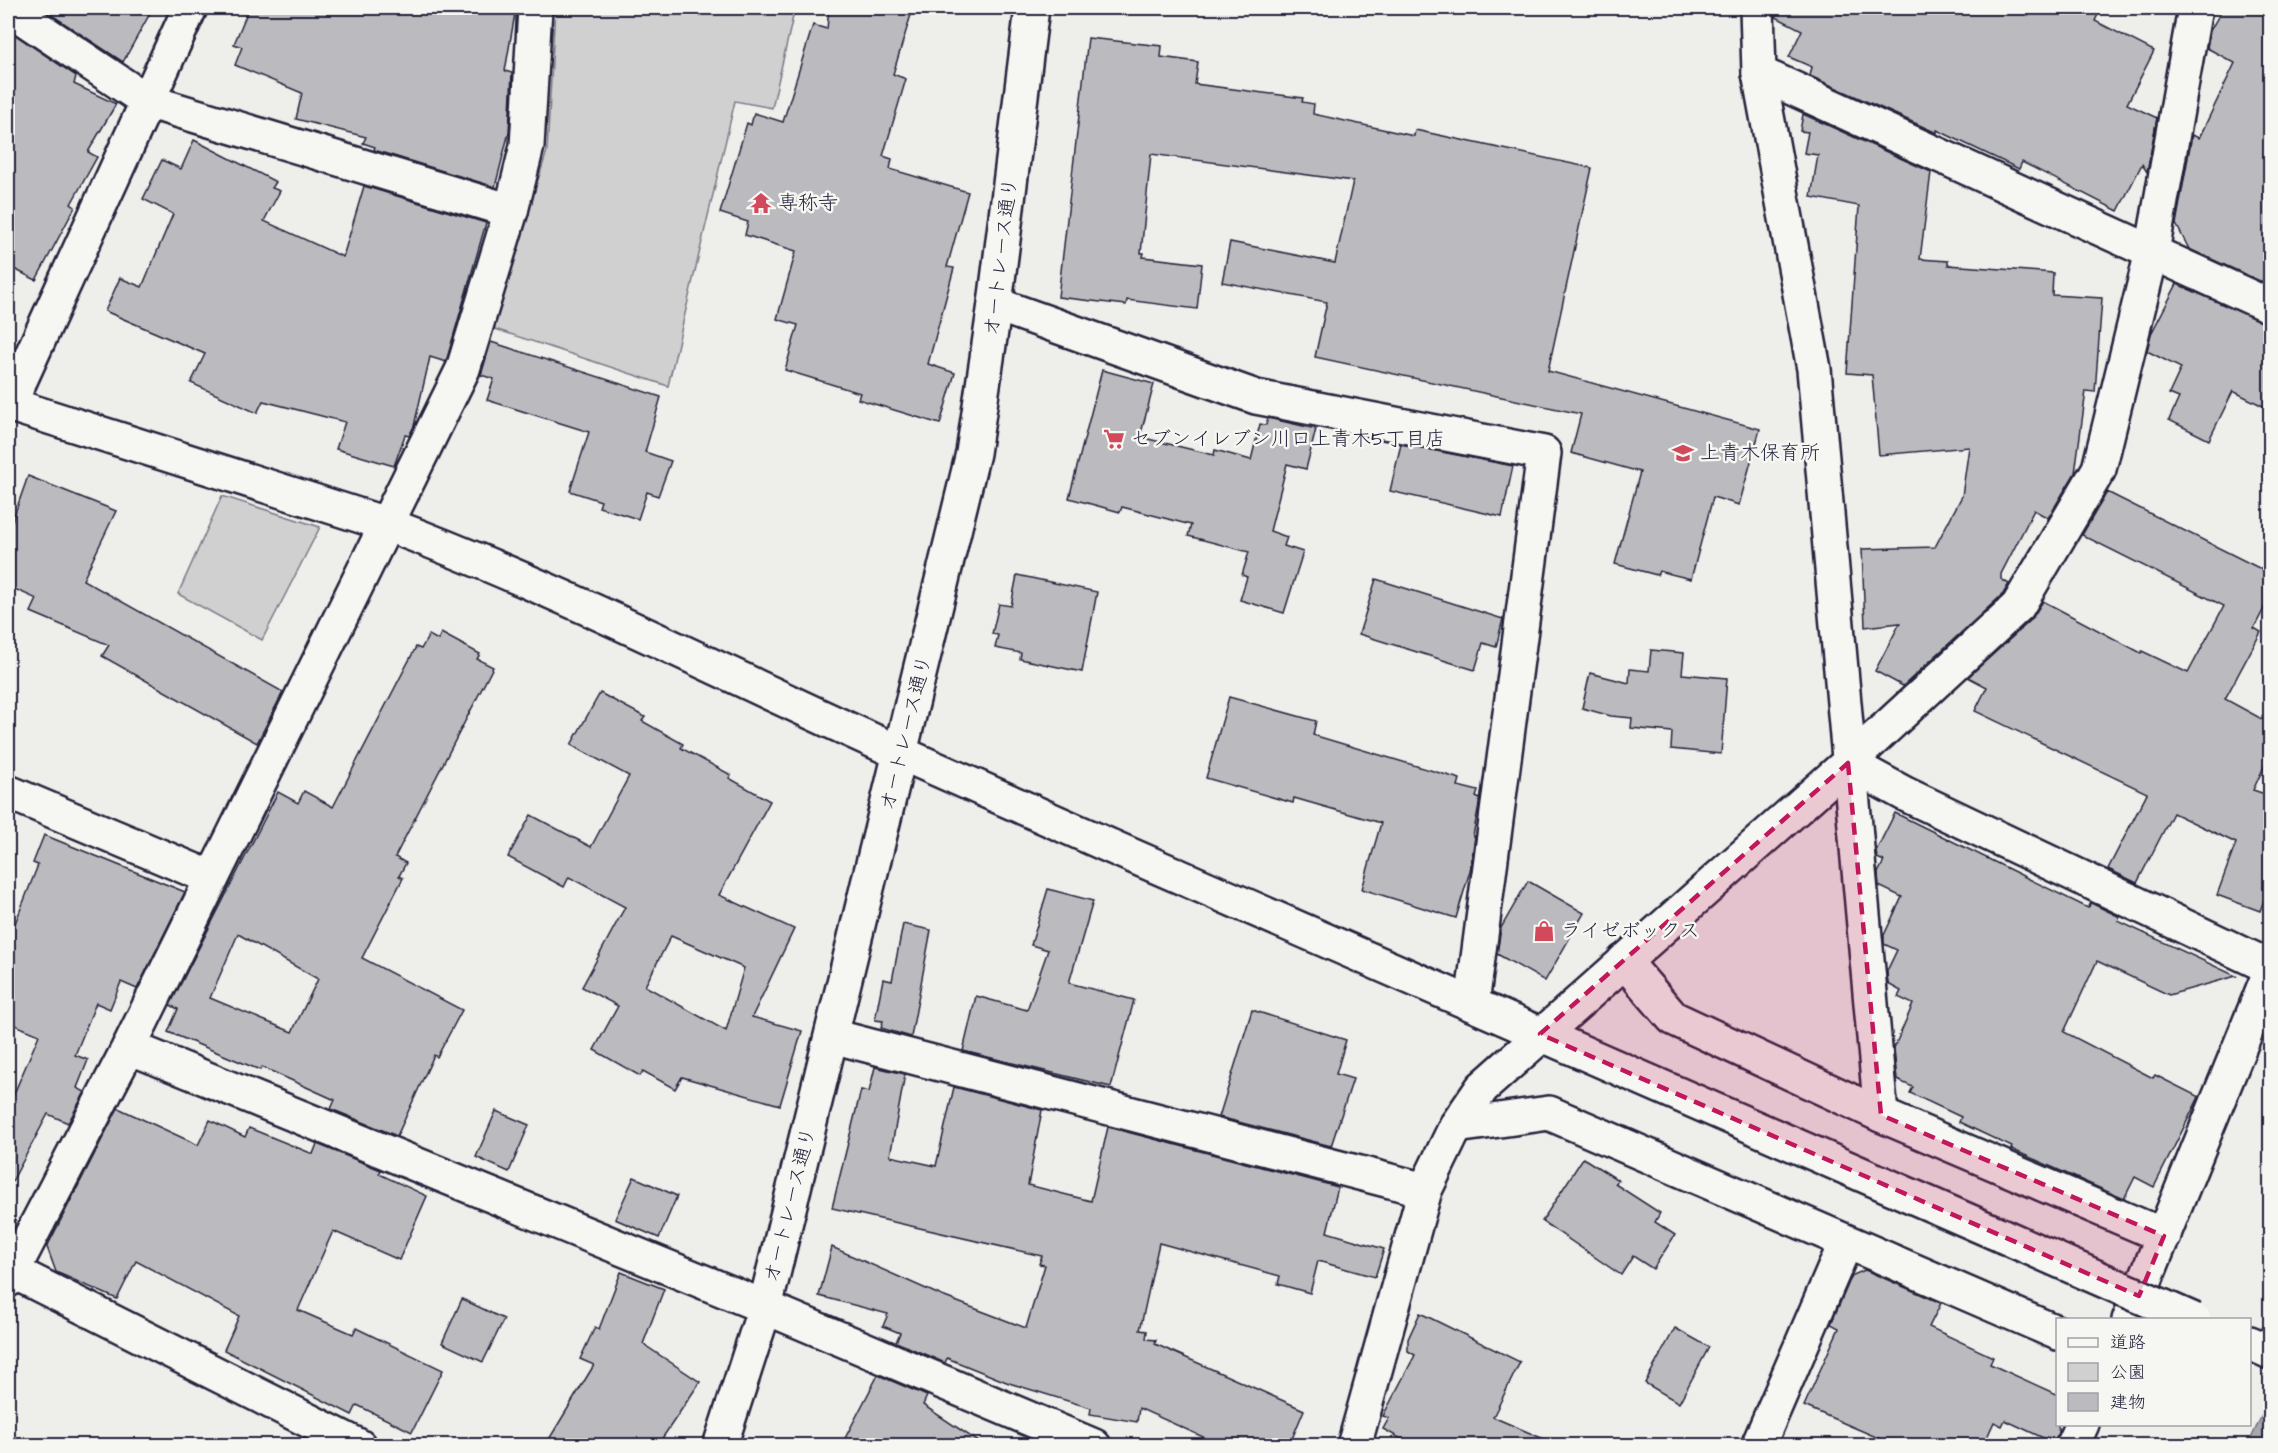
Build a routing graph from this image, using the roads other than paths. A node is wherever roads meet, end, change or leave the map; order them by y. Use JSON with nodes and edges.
{"nodes":[{"id":1,"x":8,"y":8,"type":"edge"},
{"id":2,"x":190,"y":8,"type":"edge"},
{"id":3,"x":535,"y":8,"type":"edge"},
{"id":4,"x":1032,"y":8,"type":"edge"},
{"id":5,"x":1757,"y":8,"type":"edge"},
{"id":6,"x":2195,"y":8,"type":"edge"},
{"id":7,"x":1759,"y":73,"type":"junction"},
{"id":8,"x":147,"y":101,"type":"junction"},
{"id":9,"x":511,"y":211,"type":"junction"},
{"id":10,"x":2152,"y":252,"type":"junction"},
{"id":11,"x":995,"y":304,"type":"junction"},
{"id":12,"x":2271,"y":306,"type":"edge"},
{"id":13,"x":8,"y":405,"type":"edge"},
{"id":14,"x":386,"y":524,"type":"junction"},
{"id":15,"x":901,"y":753,"type":"junction"},
{"id":16,"x":1848,"y":763,"type":"junction"},
{"id":17,"x":8,"y":792,"type":"edge"},
{"id":18,"x":212,"y":878,"type":"junction"},
{"id":19,"x":1624,"y":961,"type":"junction"},
{"id":20,"x":2271,"y":967,"type":"edge"},
{"id":21,"x":2271,"y":972,"type":"edge"},
{"id":22,"x":1472,"y":1004,"type":"junction"},
{"id":23,"x":1540,"y":1034,"type":"junction"},
{"id":24,"x":832,"y":1036,"type":"junction"},
{"id":25,"x":129,"y":1047,"type":"junction"},
{"id":26,"x":1881,"y":1115,"type":"junction"},
{"id":27,"x":1456,"y":1126,"type":"junction"},
{"id":28,"x":1425,"y":1190,"type":"junction"},
{"id":29,"x":2164,"y":1236,"type":"junction"},
{"id":30,"x":1846,"y":1242,"type":"junction"},
{"id":31,"x":10,"y":1275,"type":"edge"},
{"id":32,"x":765,"y":1307,"type":"junction"},
{"id":33,"x":2129,"y":1318,"type":"edge"},
{"id":34,"x":2189,"y":1318,"type":"edge"},
{"id":35,"x":2056,"y":1332,"type":"edge"},
{"id":36,"x":2251,"y":1343,"type":"edge"},
{"id":37,"x":2271,"y":1352,"type":"edge"},
{"id":38,"x":2082,"y":1426,"type":"edge"},
{"id":39,"x":1076,"y":1442,"type":"edge"},
{"id":40,"x":359,"y":1446,"type":"edge"},
{"id":41,"x":720,"y":1446,"type":"edge"},
{"id":42,"x":1354,"y":1446,"type":"edge"},
{"id":43,"x":1758,"y":1446,"type":"edge"},
{"id":44,"x":2072,"y":1446,"type":"edge"}],
"edges":[{"from":1,"to":8,"type":"street"},
{"from":2,"to":8,"type":"street"},
{"from":3,"to":9,"type":"street"},
{"from":4,"to":11,"type":"street","name":"オートレース通り"},
{"from":5,"to":7,"type":"street"},
{"from":6,"to":10,"type":"street"},
{"from":7,"to":10,"type":"street"},
{"from":7,"to":16,"type":"street"},
{"from":8,"to":9,"type":"street"},
{"from":8,"to":13,"type":"street"},
{"from":9,"to":14,"type":"street"},
{"from":10,"to":12,"type":"street"},
{"from":10,"to":16,"type":"street"},
{"from":11,"to":15,"type":"street","name":"オートレース通り"},
{"from":11,"to":22,"type":"street"},
{"from":13,"to":14,"type":"street"},
{"from":14,"to":15,"type":"street"},
{"from":14,"to":18,"type":"street"},
{"from":15,"to":22,"type":"street"},
{"from":15,"to":24,"type":"street","name":"オートレース通り"},
{"from":16,"to":19,"type":"street"},
{"from":16,"to":20,"type":"street"},
{"from":16,"to":26,"type":"street"},
{"from":17,"to":18,"type":"street"},
{"from":18,"to":25,"type":"street"},
{"from":19,"to":23,"type":"street"},
{"from":19,"to":26,"type":"street"},
{"from":21,"to":29,"type":"street"},
{"from":22,"to":23,"type":"street"},
{"from":23,"to":27,"type":"street"},
{"from":23,"to":34,"type":"street","bridge":true},
{"from":24,"to":28,"type":"street"},
{"from":24,"to":32,"type":"street","name":"オートレース通り"},
{"from":25,"to":31,"type":"street"},
{"from":25,"to":32,"type":"street"},
{"from":26,"to":29,"type":"street"},
{"from":27,"to":28,"type":"street"},
{"from":27,"to":30,"type":"street"},
{"from":28,"to":42,"type":"street"},
{"from":29,"to":33,"type":"street"},
{"from":30,"to":35,"type":"street"},
{"from":30,"to":43,"type":"street"},
{"from":31,"to":40,"type":"street"},
{"from":32,"to":39,"type":"street"},
{"from":32,"to":41,"type":"street","name":"オートレース通り"},
{"from":36,"to":37,"type":"street"},
{"from":38,"to":44,"type":"street"}]}
